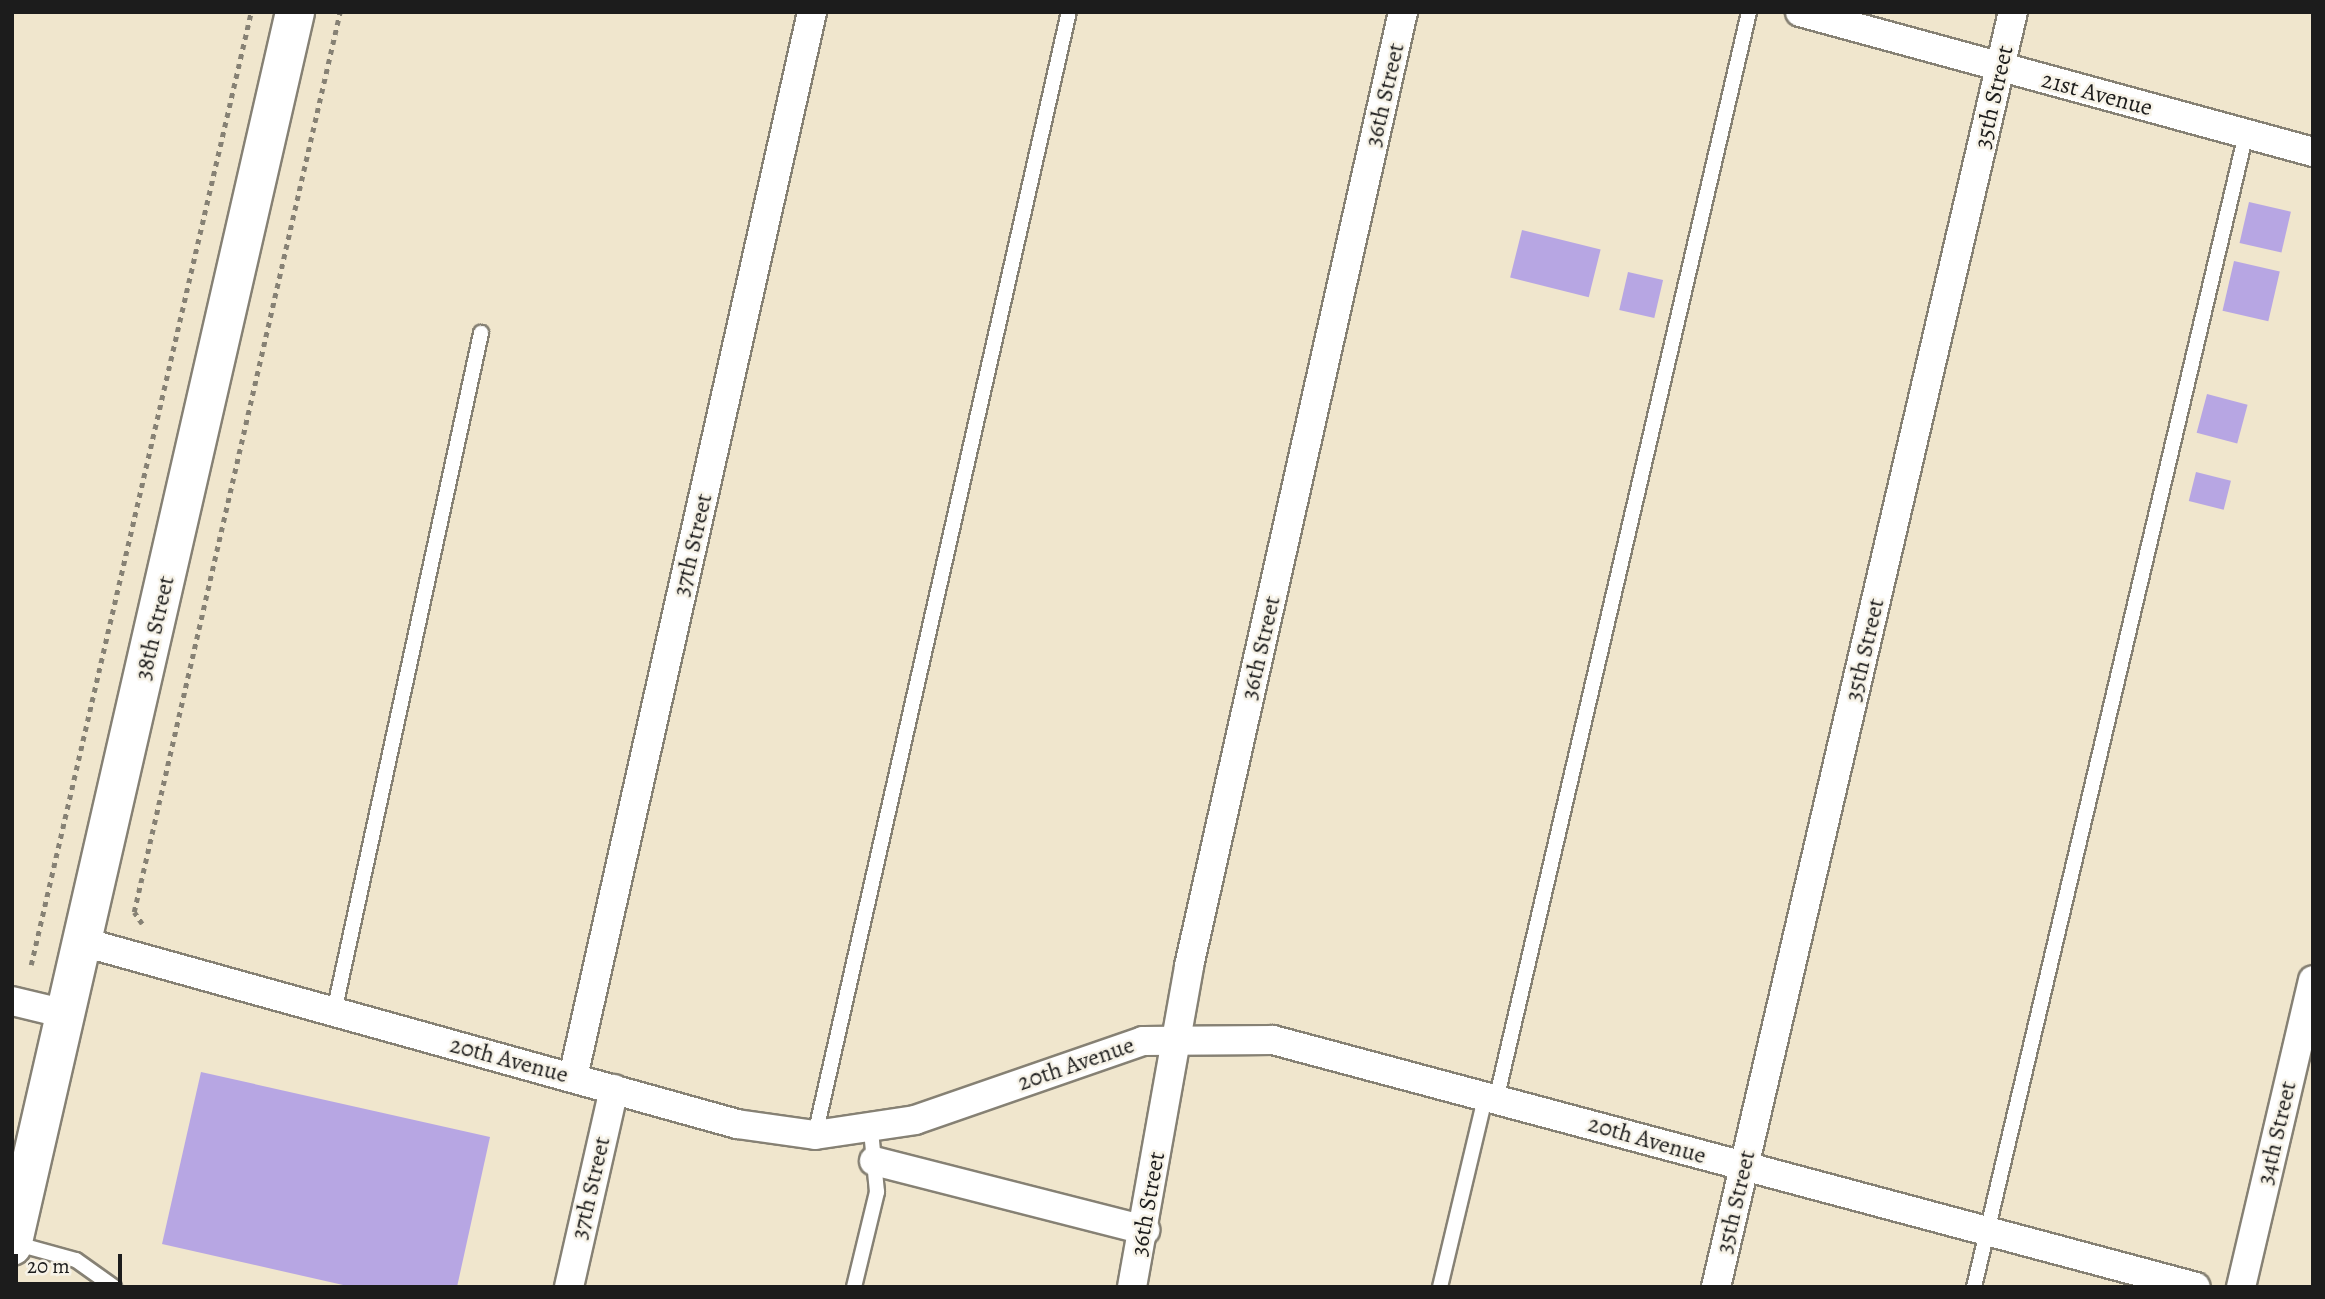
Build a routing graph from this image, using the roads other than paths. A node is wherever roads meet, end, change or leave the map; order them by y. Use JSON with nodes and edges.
{"nodes":[{"id":1,"x":295,"y":12,"type":"edge"},
{"id":2,"x":813,"y":12,"type":"edge"},
{"id":3,"x":1069,"y":12,"type":"edge"},
{"id":4,"x":1403,"y":12,"type":"edge"},
{"id":5,"x":1749,"y":12,"type":"edge"},
{"id":6,"x":1800,"y":12,"type":"edge"},
{"id":7,"x":2013,"y":12,"type":"edge"},
{"id":8,"x":2000,"y":69,"type":"junction"},
{"id":9,"x":2246,"y":134,"type":"junction"},
{"id":10,"x":2313,"y":152,"type":"edge"},
{"id":11,"x":481,"y":333,"type":"dead end"},
{"id":12,"x":83,"y":942,"type":"junction"},
{"id":13,"x":2313,"y":980,"type":"edge"},
{"id":14,"x":12,"y":1001,"type":"edge"},
{"id":15,"x":334,"y":1012,"type":"junction"},
{"id":16,"x":66,"y":1014,"type":"junction"},
{"id":17,"x":1175,"y":1037,"type":"junction"},
{"id":18,"x":573,"y":1077,"type":"junction"},
{"id":19,"x":614,"y":1089,"type":"junction"},
{"id":20,"x":1491,"y":1095,"type":"junction"},
{"id":21,"x":871,"y":1132,"type":"junction"},
{"id":22,"x":815,"y":1135,"type":"junction"},
{"id":23,"x":874,"y":1161,"type":"junction"},
{"id":24,"x":1744,"y":1168,"type":"junction"},
{"id":25,"x":1146,"y":1230,"type":"junction"},
{"id":26,"x":1987,"y":1232,"type":"junction"},
{"id":27,"x":13,"y":1246,"type":"edge"},
{"id":28,"x":114,"y":1287,"type":"edge"},
{"id":29,"x":569,"y":1287,"type":"edge"},
{"id":30,"x":854,"y":1287,"type":"edge"},
{"id":31,"x":1132,"y":1287,"type":"edge"},
{"id":32,"x":1440,"y":1287,"type":"edge"},
{"id":33,"x":1716,"y":1287,"type":"edge"},
{"id":34,"x":1975,"y":1287,"type":"edge"},
{"id":35,"x":2196,"y":1287,"type":"edge"},
{"id":36,"x":2241,"y":1287,"type":"edge"}],
"edges":[{"from":1,"to":12,"type":"street","name":"38th Street"},
{"from":2,"to":18,"type":"street","name":"37th Street"},
{"from":3,"to":22,"type":"lane"},
{"from":4,"to":17,"type":"street","name":"36th Street"},
{"from":5,"to":20,"type":"lane"},
{"from":6,"to":8,"type":"street","name":"21st Avenue"},
{"from":7,"to":8,"type":"street","name":"35th Street"},
{"from":8,"to":9,"type":"street","name":"21st Avenue"},
{"from":8,"to":24,"type":"street","name":"35th Street"},
{"from":9,"to":10,"type":"street","name":"21st Avenue"},
{"from":9,"to":26,"type":"lane"},
{"from":11,"to":15,"type":"lane"},
{"from":12,"to":15,"type":"street","name":"20th Avenue"},
{"from":12,"to":16,"type":"street","name":"38th Street"},
{"from":13,"to":36,"type":"street","name":"34th Street"},
{"from":14,"to":16,"type":"street"},
{"from":15,"to":18,"type":"street","name":"20th Avenue"},
{"from":16,"to":27,"type":"street","name":"38th Street"},
{"from":17,"to":20,"type":"street","name":"20th Avenue"},
{"from":17,"to":21,"type":"street","name":"20th Avenue"},
{"from":17,"to":25,"type":"street","name":"36th Street"},
{"from":18,"to":19,"type":"street","name":"20th Avenue"},
{"from":19,"to":22,"type":"street","name":"20th Avenue"},
{"from":19,"to":29,"type":"street","name":"37th Street"},
{"from":20,"to":24,"type":"street","name":"20th Avenue"},
{"from":20,"to":32,"type":"lane"},
{"from":21,"to":22,"type":"street","name":"20th Avenue"},
{"from":21,"to":23,"type":"lane"},
{"from":23,"to":25,"type":"street"},
{"from":23,"to":30,"type":"lane"},
{"from":24,"to":26,"type":"street","name":"20th Avenue"},
{"from":24,"to":33,"type":"street","name":"35th Street"},
{"from":25,"to":31,"type":"street","name":"36th Street"},
{"from":26,"to":34,"type":"lane"},
{"from":26,"to":35,"type":"street","name":"20th Avenue"},
{"from":27,"to":28,"type":"lane"}]}
